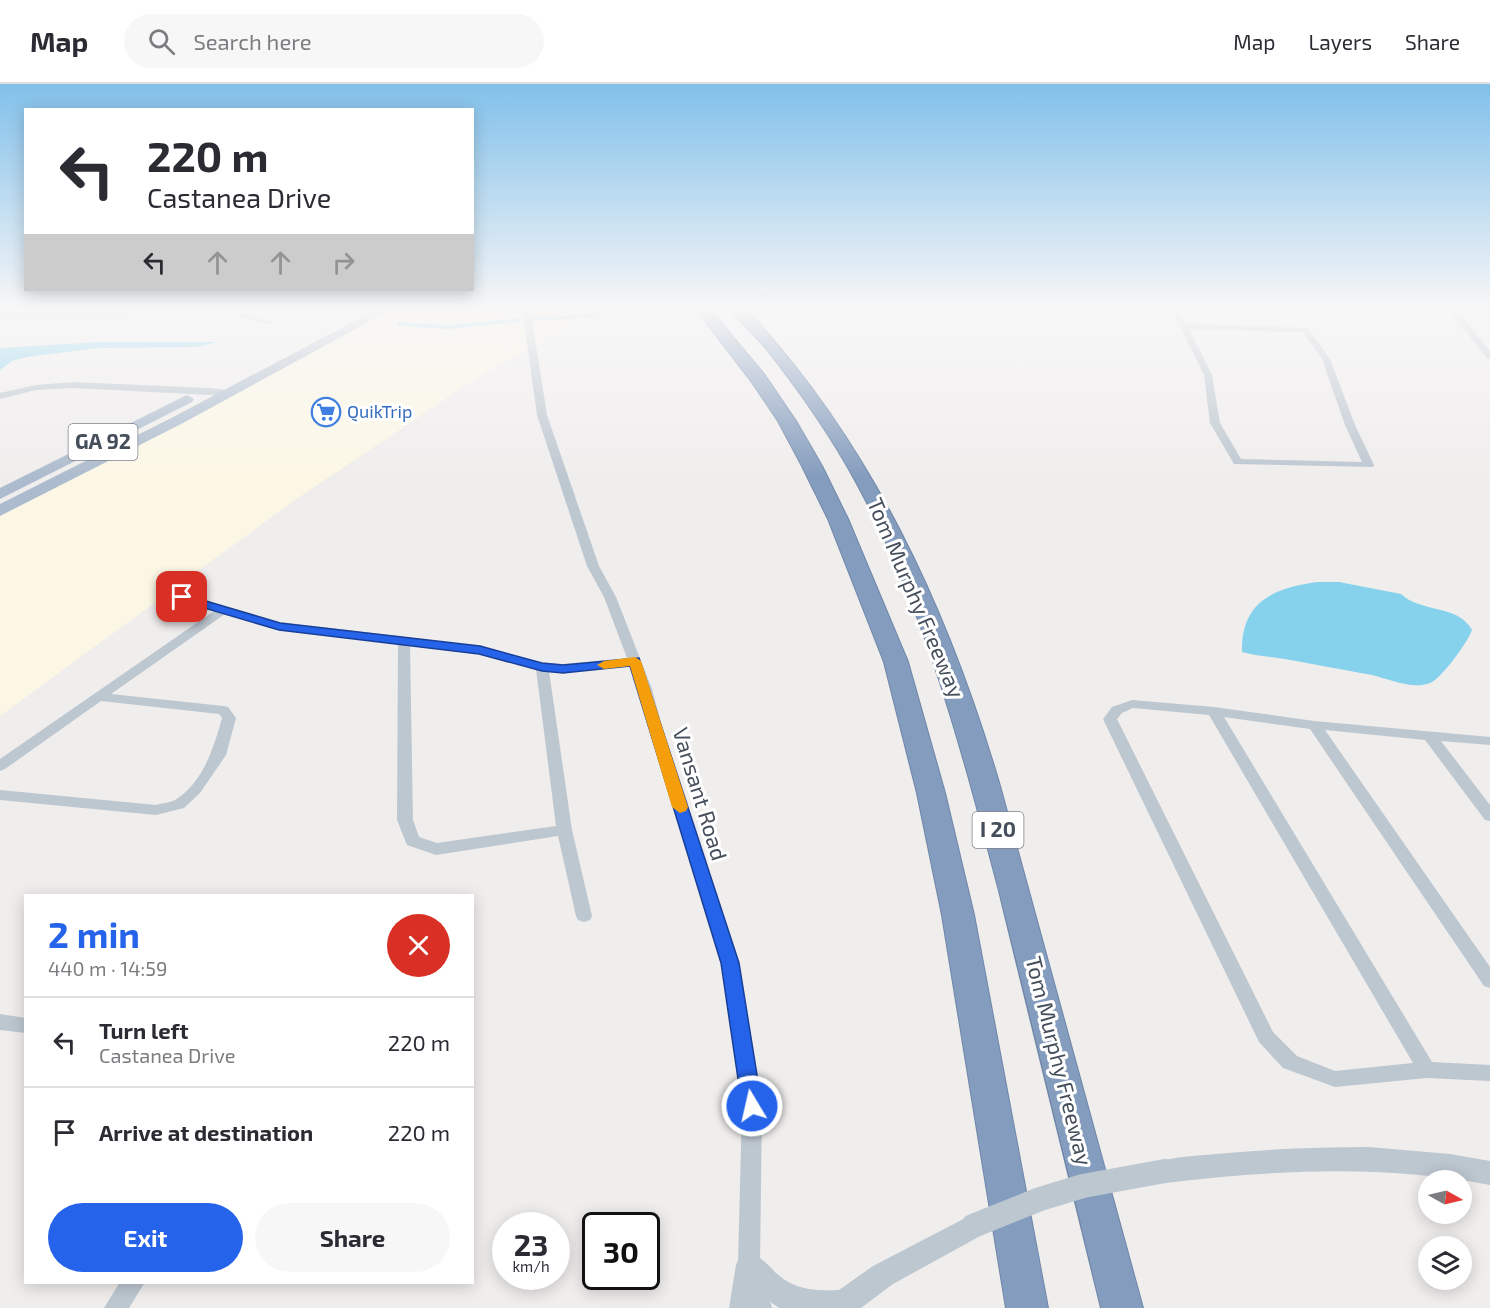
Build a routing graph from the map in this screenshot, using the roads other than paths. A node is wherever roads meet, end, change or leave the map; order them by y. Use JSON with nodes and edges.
{"nodes":[{"id":1,"x":259,"y":364,"type":"edge"},
{"id":2,"x":283,"y":364,"type":"edge"},
{"id":3,"x":534,"y":364,"type":"edge"},
{"id":4,"x":745,"y":364,"type":"edge"},
{"id":5,"x":786,"y":364,"type":"edge"},
{"id":6,"x":792,"y":364,"type":"edge"},
{"id":7,"x":1203,"y":364,"type":"edge"},
{"id":8,"x":1328,"y":364,"type":"edge"},
{"id":9,"x":800,"y":380,"type":"junction"},
{"id":10,"x":205,"y":390,"type":"junction"},
{"id":11,"x":229,"y":393,"type":"junction"},
{"id":12,"x":0,"y":396,"type":"edge"},
{"id":13,"x":1,"y":493,"type":"edge"},
{"id":14,"x":0,"y":511,"type":"edge"},
{"id":15,"x":182,"y":597,"type":"dead end"},
{"id":16,"x":223,"y":610,"type":"junction"},
{"id":17,"x":404,"y":641,"type":"junction"},
{"id":18,"x":635,"y":661,"type":"junction"},
{"id":19,"x":542,"y":667,"type":"junction"},
{"id":20,"x":98,"y":697,"type":"junction"},
{"id":21,"x":1214,"y":711,"type":"junction"},
{"id":22,"x":1314,"y":725,"type":"junction"},
{"id":23,"x":1429,"y":735,"type":"junction"},
{"id":24,"x":1490,"y":741,"type":"edge"},
{"id":25,"x":0,"y":766,"type":"edge"},
{"id":26,"x":0,"y":795,"type":"edge"},
{"id":27,"x":1490,"y":816,"type":"edge"},
{"id":28,"x":564,"y":831,"type":"junction"},
{"id":29,"x":584,"y":916,"type":"dead end"},
{"id":30,"x":1490,"y":981,"type":"edge"},
{"id":31,"x":0,"y":1022,"type":"edge"},
{"id":32,"x":24,"y":1026,"type":"edge"},
{"id":33,"x":1427,"y":1070,"type":"junction"},
{"id":34,"x":1490,"y":1073,"type":"edge"},
{"id":35,"x":1490,"y":1173,"type":"edge"},
{"id":36,"x":749,"y":1265,"type":"junction"},
{"id":37,"x":133,"y":1284,"type":"edge"},
{"id":38,"x":840,"y":1306,"type":"edge"},
{"id":39,"x":116,"y":1308,"type":"edge"},
{"id":40,"x":743,"y":1308,"type":"edge"},
{"id":41,"x":761,"y":1308,"type":"edge"},
{"id":42,"x":1027,"y":1308,"type":"edge"},
{"id":43,"x":1122,"y":1308,"type":"edge"}],
"edges":[{"from":1,"to":10,"type":"main road","number":"GA 92"},
{"from":2,"to":11,"type":"main road","number":"GA 92"},
{"from":3,"to":18,"type":"street","name":"Vansant Road"},
{"from":4,"to":42,"type":"highway","name":"Tom Murphy Freeway","number":"I 20"},
{"from":5,"to":9,"type":"highway","name":"Tom Murphy Freeway","number":"I 20"},
{"from":6,"to":9,"type":"highway"},
{"from":7,"to":8,"type":"street"},
{"from":9,"to":43,"type":"highway","name":"Tom Murphy Freeway","number":"I 20"},
{"from":10,"to":11,"type":"street"},
{"from":10,"to":12,"type":"street"},
{"from":10,"to":13,"type":"main road","number":"GA 92"},
{"from":11,"to":14,"type":"main road","number":"GA 92"},
{"from":15,"to":16,"type":"street"},
{"from":16,"to":17,"type":"street"},
{"from":16,"to":20,"type":"street"},
{"from":17,"to":19,"type":"street"},
{"from":17,"to":28,"type":"street"},
{"from":18,"to":19,"type":"street"},
{"from":18,"to":36,"type":"street","name":"Vansant Road"},
{"from":19,"to":28,"type":"street"},
{"from":20,"to":25,"type":"street"},
{"from":20,"to":26,"type":"street"},
{"from":21,"to":22,"type":"street"},
{"from":21,"to":33,"type":"street"},
{"from":21,"to":33,"type":"street"},
{"from":22,"to":23,"type":"street"},
{"from":22,"to":30,"type":"street"},
{"from":23,"to":24,"type":"street"},
{"from":23,"to":27,"type":"street"},
{"from":28,"to":29,"type":"street"},
{"from":31,"to":32,"type":"street"},
{"from":33,"to":34,"type":"street"},
{"from":35,"to":38,"type":"street","bridge":true},
{"from":36,"to":38,"type":"street"},
{"from":36,"to":40,"type":"street"},
{"from":36,"to":41,"type":"street","name":"Vansant Road"},
{"from":37,"to":39,"type":"street"}]}
